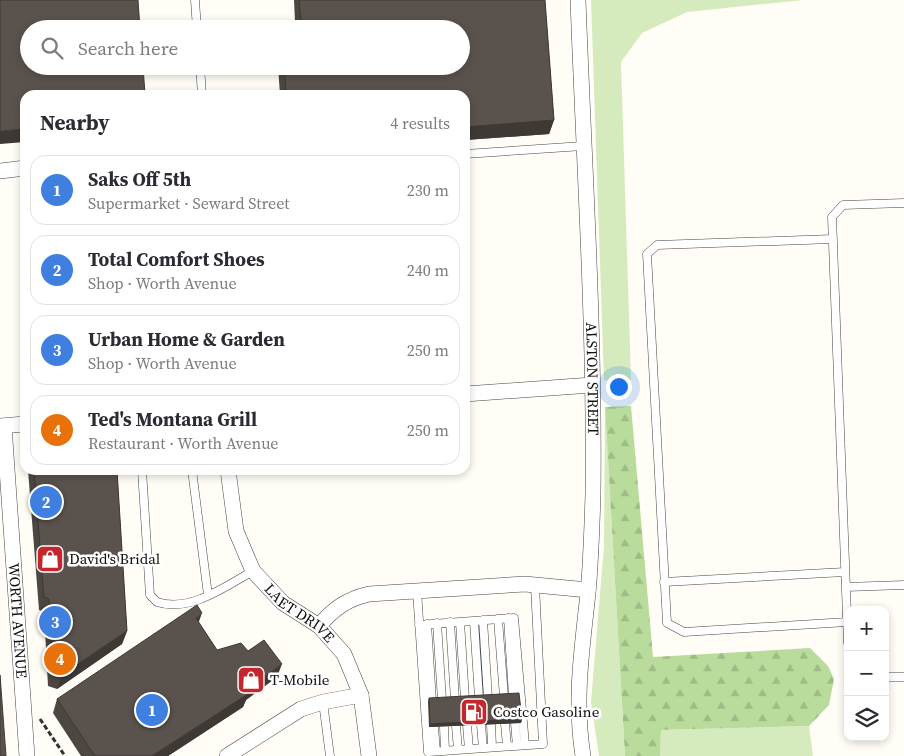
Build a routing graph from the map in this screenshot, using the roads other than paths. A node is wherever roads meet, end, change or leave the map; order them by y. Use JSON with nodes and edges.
{"nodes":[{"id":1,"x":195,"y":0,"type":"edge"},
{"id":2,"x":578,"y":0,"type":"edge"},
{"id":3,"x":196,"y":20,"type":"edge"},
{"id":4,"x":201,"y":75,"type":"edge"},
{"id":5,"x":202,"y":90,"type":"edge"},
{"id":6,"x":584,"y":146,"type":"junction"},
{"id":7,"x":470,"y":154,"type":"edge"},
{"id":8,"x":20,"y":169,"type":"edge"},
{"id":9,"x":0,"y":171,"type":"edge"},
{"id":10,"x":904,"y":203,"type":"edge"},
{"id":11,"x":833,"y":239,"type":"junction"},
{"id":12,"x":592,"y":385,"type":"junction"},
{"id":13,"x":470,"y":394,"type":"edge"},
{"id":14,"x":20,"y":424,"type":"edge"},
{"id":15,"x":2,"y":426,"type":"edge"},
{"id":16,"x":142,"y":475,"type":"edge"},
{"id":17,"x":193,"y":475,"type":"edge"},
{"id":18,"x":229,"y":475,"type":"edge"},
{"id":19,"x":253,"y":571,"type":"junction"},
{"id":20,"x":845,"y":572,"type":"junction"},
{"id":21,"x":664,"y":582,"type":"junction"},
{"id":22,"x":535,"y":586,"type":"junction"},
{"id":23,"x":904,"y":586,"type":"edge"},
{"id":24,"x":846,"y":588,"type":"junction"},
{"id":25,"x":588,"y":590,"type":"junction"},
{"id":26,"x":417,"y":591,"type":"junction"},
{"id":27,"x":208,"y":595,"type":"junction"},
{"id":28,"x":847,"y":606,"type":"edge"},
{"id":29,"x":508,"y":618,"type":"junction"},
{"id":30,"x":498,"y":619,"type":"junction"},
{"id":31,"x":483,"y":620,"type":"junction"},
{"id":32,"x":474,"y":621,"type":"junction"},
{"id":33,"x":450,"y":622,"type":"junction"},
{"id":34,"x":460,"y":622,"type":"junction"},
{"id":35,"x":844,"y":622,"type":"edge"},
{"id":36,"x":437,"y":623,"type":"junction"},
{"id":37,"x":423,"y":624,"type":"junction"},
{"id":38,"x":319,"y":626,"type":"junction"},
{"id":39,"x":889,"y":677,"type":"edge"},
{"id":40,"x":904,"y":677,"type":"edge"},
{"id":41,"x":361,"y":695,"type":"junction"},
{"id":42,"x":514,"y":696,"type":"edge"},
{"id":43,"x":504,"y":697,"type":"edge"},
{"id":44,"x":479,"y":698,"type":"edge"},
{"id":45,"x":488,"y":698,"type":"edge"},
{"id":46,"x":465,"y":699,"type":"edge"},
{"id":47,"x":442,"y":700,"type":"edge"},
{"id":48,"x":455,"y":700,"type":"edge"},
{"id":49,"x":432,"y":701,"type":"edge"},
{"id":50,"x":323,"y":702,"type":"junction"},
{"id":51,"x":516,"y":723,"type":"edge"},
{"id":52,"x":490,"y":724,"type":"edge"},
{"id":53,"x":505,"y":724,"type":"edge"},
{"id":54,"x":481,"y":725,"type":"edge"},
{"id":55,"x":456,"y":726,"type":"edge"},
{"id":56,"x":467,"y":726,"type":"edge"},
{"id":57,"x":434,"y":727,"type":"edge"},
{"id":58,"x":444,"y":727,"type":"edge"},
{"id":59,"x":521,"y":745,"type":"junction"},
{"id":60,"x":507,"y":746,"type":"junction"},
{"id":61,"x":492,"y":747,"type":"junction"},
{"id":62,"x":482,"y":748,"type":"junction"},
{"id":63,"x":469,"y":749,"type":"junction"},
{"id":64,"x":458,"y":750,"type":"junction"},
{"id":65,"x":436,"y":751,"type":"junction"},
{"id":66,"x":445,"y":751,"type":"junction"},
{"id":67,"x":27,"y":756,"type":"edge"},
{"id":68,"x":228,"y":756,"type":"edge"},
{"id":69,"x":330,"y":756,"type":"edge"},
{"id":70,"x":369,"y":756,"type":"edge"},
{"id":71,"x":583,"y":756,"type":"edge"}],
"edges":[{"from":1,"to":3,"type":"lane"},
{"from":2,"to":6,"type":"street","name":"ALSTON STREET"},
{"from":4,"to":5,"type":"lane"},
{"from":6,"to":7,"type":"lane"},
{"from":6,"to":12,"type":"street","name":"ALSTON STREET"},
{"from":8,"to":9,"type":"street"},
{"from":10,"to":11,"type":"lane"},
{"from":11,"to":20,"type":"lane"},
{"from":11,"to":21,"type":"lane"},
{"from":12,"to":13,"type":"street"},
{"from":12,"to":25,"type":"street","name":"ALSTON STREET"},
{"from":14,"to":15,"type":"street"},
{"from":15,"to":67,"type":"street","name":"WORTH AVENUE"},
{"from":16,"to":27,"type":"lane"},
{"from":17,"to":27,"type":"lane"},
{"from":18,"to":19,"type":"street","name":"LAET DRIVE"},
{"from":19,"to":27,"type":"lane"},
{"from":19,"to":38,"type":"street","name":"LAET DRIVE"},
{"from":20,"to":21,"type":"lane"},
{"from":20,"to":24,"type":"lane"},
{"from":21,"to":35,"type":"lane"},
{"from":22,"to":25,"type":"street"},
{"from":22,"to":26,"type":"street"},
{"from":22,"to":59,"type":"lane"},
{"from":23,"to":24,"type":"lane"},
{"from":24,"to":28,"type":"lane"},
{"from":25,"to":71,"type":"street","name":"ALSTON STREET"},
{"from":26,"to":37,"type":"lane"},
{"from":26,"to":38,"type":"street"},
{"from":29,"to":30,"type":"lane"},
{"from":29,"to":42,"type":"lane"},
{"from":29,"to":59,"type":"lane"},
{"from":30,"to":31,"type":"lane"},
{"from":30,"to":43,"type":"lane"},
{"from":31,"to":32,"type":"lane"},
{"from":31,"to":45,"type":"lane"},
{"from":32,"to":34,"type":"lane"},
{"from":32,"to":44,"type":"lane"},
{"from":33,"to":34,"type":"lane"},
{"from":33,"to":36,"type":"lane"},
{"from":33,"to":48,"type":"lane"},
{"from":34,"to":46,"type":"lane"},
{"from":36,"to":37,"type":"lane"},
{"from":36,"to":47,"type":"lane"},
{"from":37,"to":49,"type":"lane"},
{"from":37,"to":65,"type":"lane"},
{"from":38,"to":41,"type":"street","name":"LAET DRIVE"},
{"from":39,"to":40,"type":"lane"},
{"from":41,"to":50,"type":"street"},
{"from":41,"to":70,"type":"street","name":"LAET DRIVE"},
{"from":50,"to":68,"type":"street"},
{"from":50,"to":69,"type":"lane"},
{"from":51,"to":59,"type":"lane"},
{"from":52,"to":61,"type":"lane"},
{"from":53,"to":60,"type":"lane"},
{"from":54,"to":62,"type":"lane"},
{"from":55,"to":64,"type":"lane"},
{"from":56,"to":63,"type":"lane"},
{"from":57,"to":65,"type":"lane"},
{"from":58,"to":66,"type":"lane"},
{"from":59,"to":60,"type":"lane"},
{"from":60,"to":61,"type":"lane"},
{"from":61,"to":62,"type":"lane"},
{"from":62,"to":63,"type":"lane"},
{"from":63,"to":64,"type":"lane"},
{"from":64,"to":66,"type":"lane"},
{"from":65,"to":66,"type":"lane"}]}
